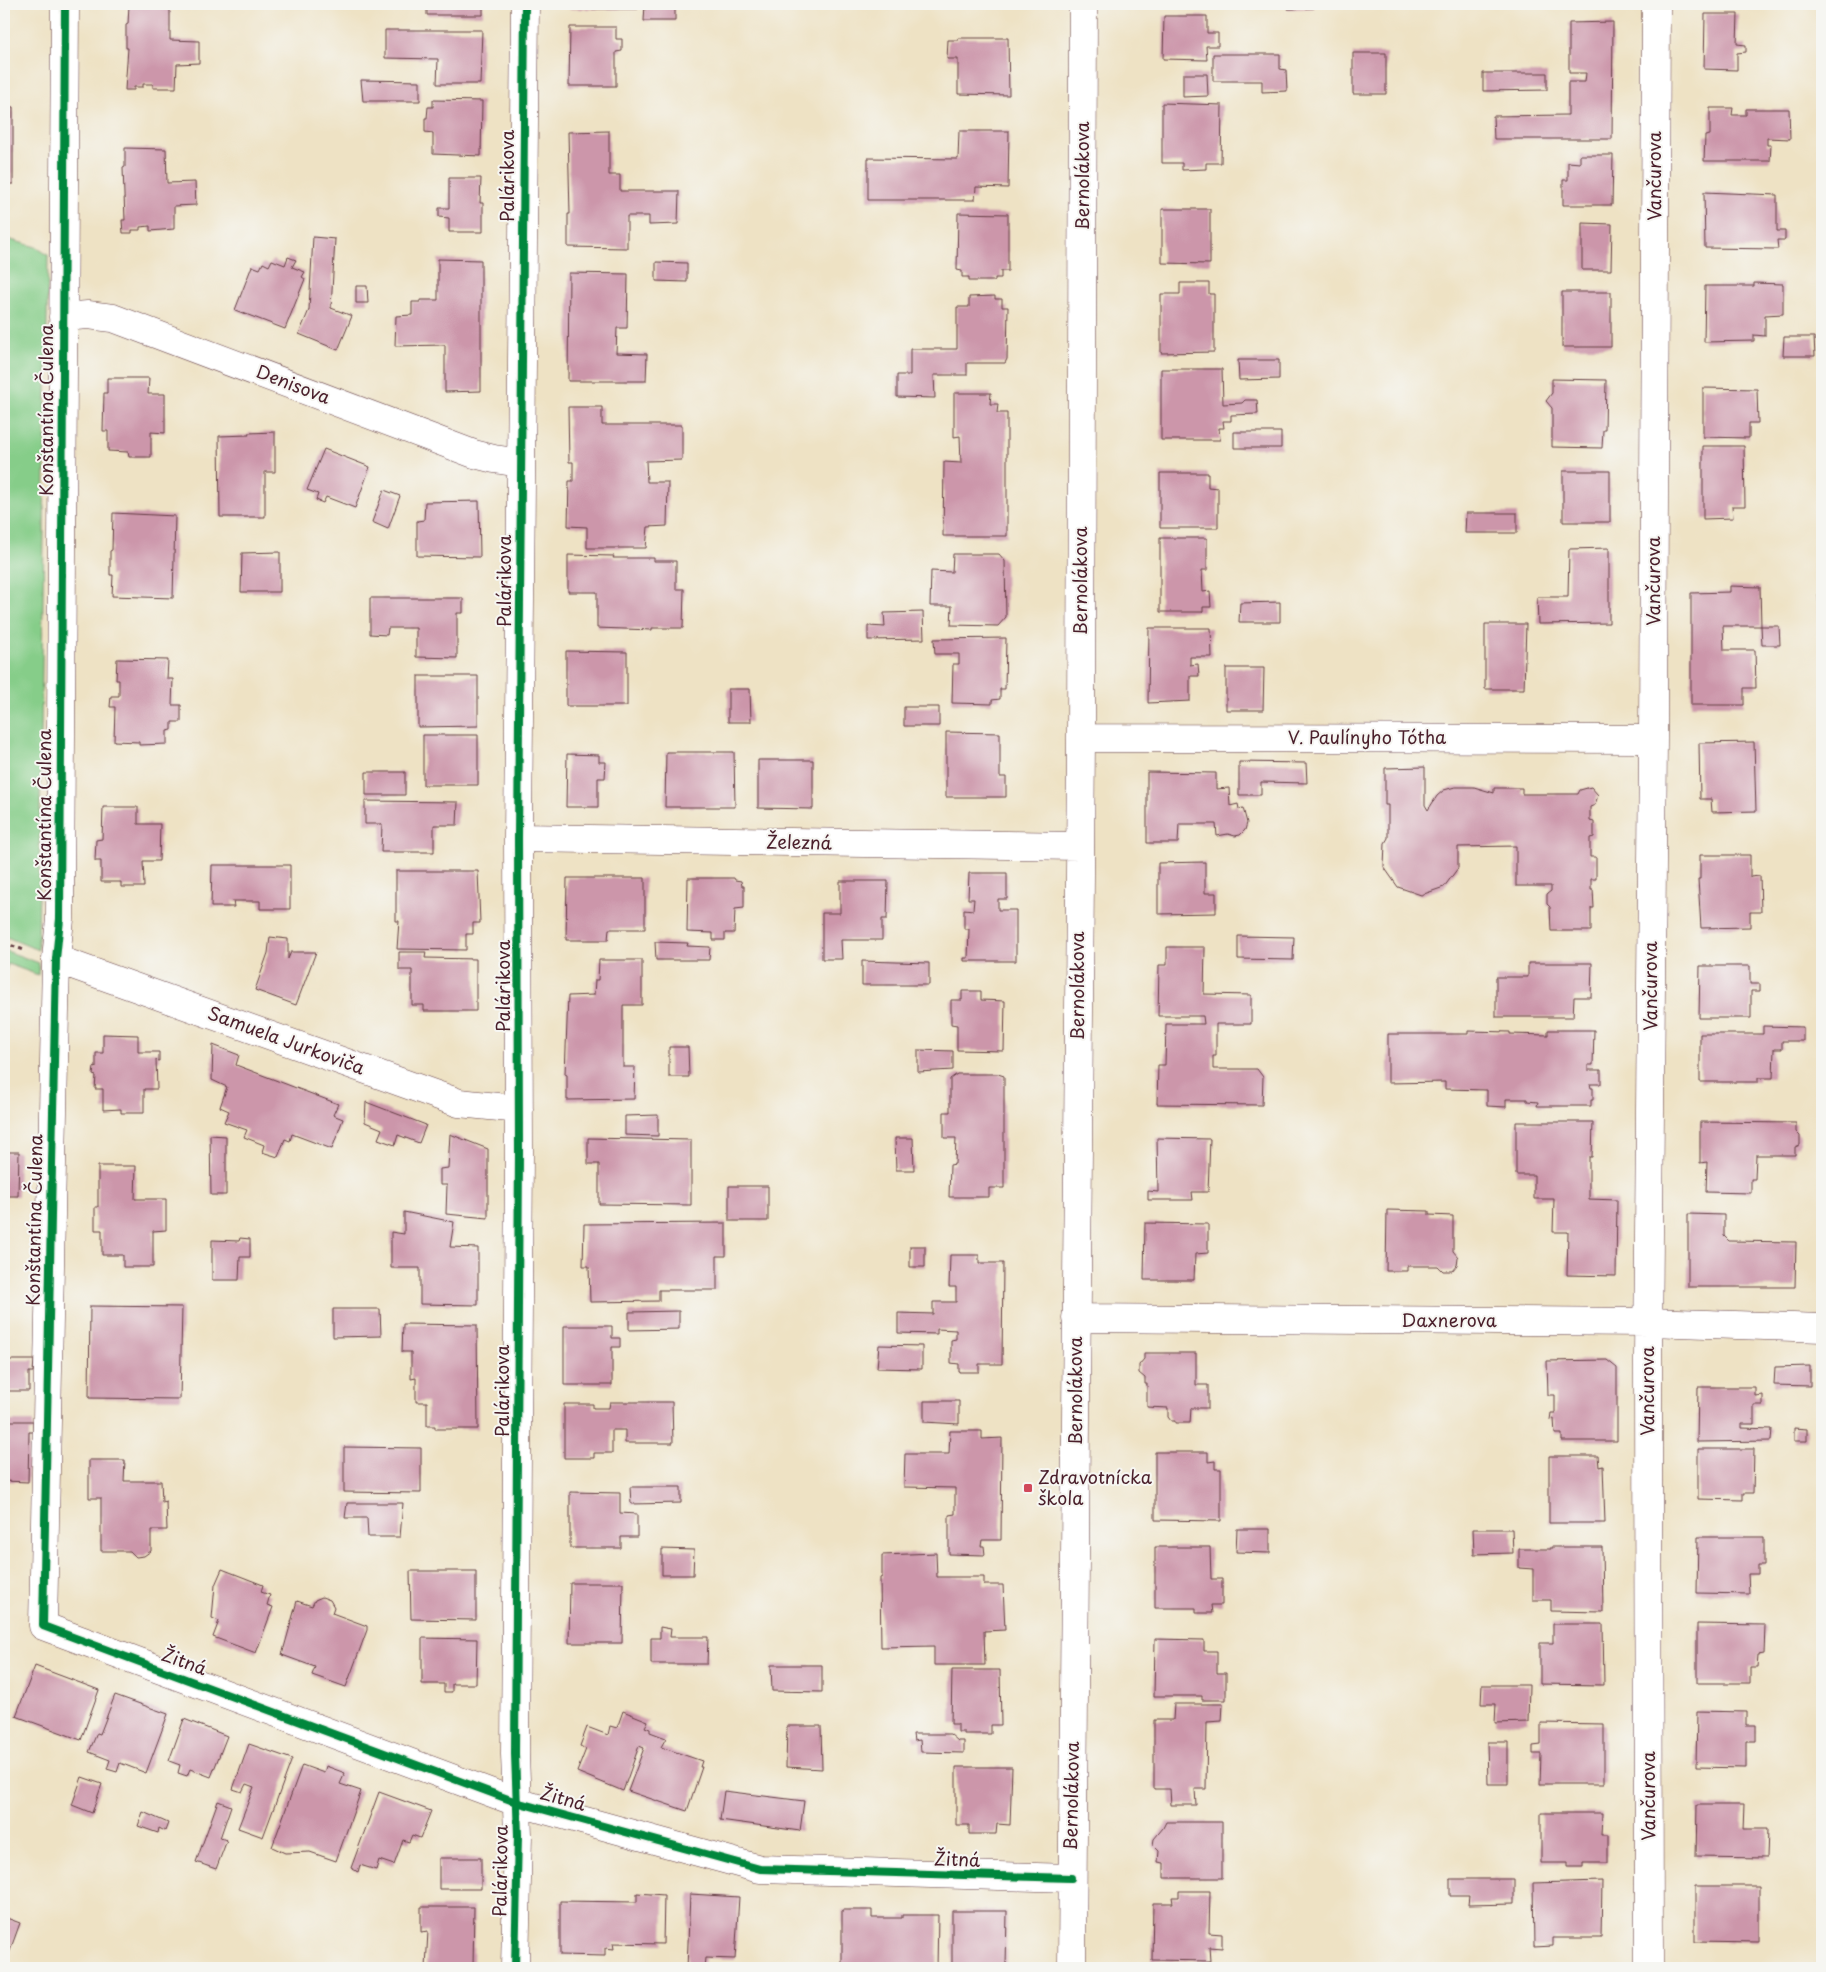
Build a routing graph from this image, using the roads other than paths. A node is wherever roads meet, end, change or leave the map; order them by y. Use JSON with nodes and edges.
{"nodes":[{"id":1,"x":65,"y":4,"type":"edge"},
{"id":2,"x":525,"y":4,"type":"edge"},
{"id":3,"x":1083,"y":4,"type":"edge"},
{"id":4,"x":1656,"y":4,"type":"edge"},
{"id":5,"x":63,"y":317,"type":"junction"},
{"id":6,"x":521,"y":463,"type":"junction"},
{"id":7,"x":1080,"y":738,"type":"junction"},
{"id":8,"x":1653,"y":739,"type":"junction"},
{"id":9,"x":518,"y":838,"type":"junction"},
{"id":10,"x":1079,"y":846,"type":"junction"},
{"id":11,"x":56,"y":959,"type":"junction"},
{"id":12,"x":519,"y":1110,"type":"junction"},
{"id":13,"x":1076,"y":1318,"type":"junction"},
{"id":14,"x":1649,"y":1322,"type":"junction"},
{"id":15,"x":1822,"y":1328,"type":"edge"},
{"id":16,"x":43,"y":1626,"type":"joint"},
{"id":17,"x":516,"y":1802,"type":"junction"},
{"id":18,"x":1071,"y":1878,"type":"junction"},
{"id":19,"x":515,"y":1968,"type":"edge"},
{"id":20,"x":1072,"y":1968,"type":"edge"},
{"id":21,"x":1649,"y":1968,"type":"edge"}],
"edges":[{"from":1,"to":5,"type":"street","name":"Konštantína Čulena"},
{"from":2,"to":6,"type":"street","name":"Palárikova"},
{"from":3,"to":7,"type":"street","name":"Bernolákova"},
{"from":4,"to":8,"type":"street","name":"Vančurova"},
{"from":5,"to":6,"type":"street","name":"Denisova"},
{"from":5,"to":11,"type":"street","name":"Konštantína Čulena"},
{"from":6,"to":9,"type":"street","name":"Palárikova"},
{"from":7,"to":8,"type":"street","name":"V. Paulínyho Tótha"},
{"from":7,"to":10,"type":"street","name":"Bernolákova"},
{"from":8,"to":14,"type":"street","name":"Vančurova"},
{"from":9,"to":10,"type":"street","name":"Železná"},
{"from":9,"to":12,"type":"street","name":"Palárikova"},
{"from":10,"to":13,"type":"street","name":"Bernolákova"},
{"from":11,"to":12,"type":"street","name":"Samuela Jurkoviča"},
{"from":11,"to":16,"type":"street","name":"Konštantína Čulena"},
{"from":12,"to":17,"type":"street","name":"Palárikova"},
{"from":13,"to":14,"type":"street","name":"Daxnerova"},
{"from":13,"to":18,"type":"street","name":"Bernolákova"},
{"from":14,"to":15,"type":"street","name":"Daxnerova"},
{"from":14,"to":21,"type":"street","name":"Vančurova"},
{"from":16,"to":17,"type":"street","name":"Žitná"},
{"from":17,"to":18,"type":"street","name":"Žitná"},
{"from":17,"to":19,"type":"street","name":"Palárikova"},
{"from":18,"to":20,"type":"street","name":"Bernolákova"}]}
